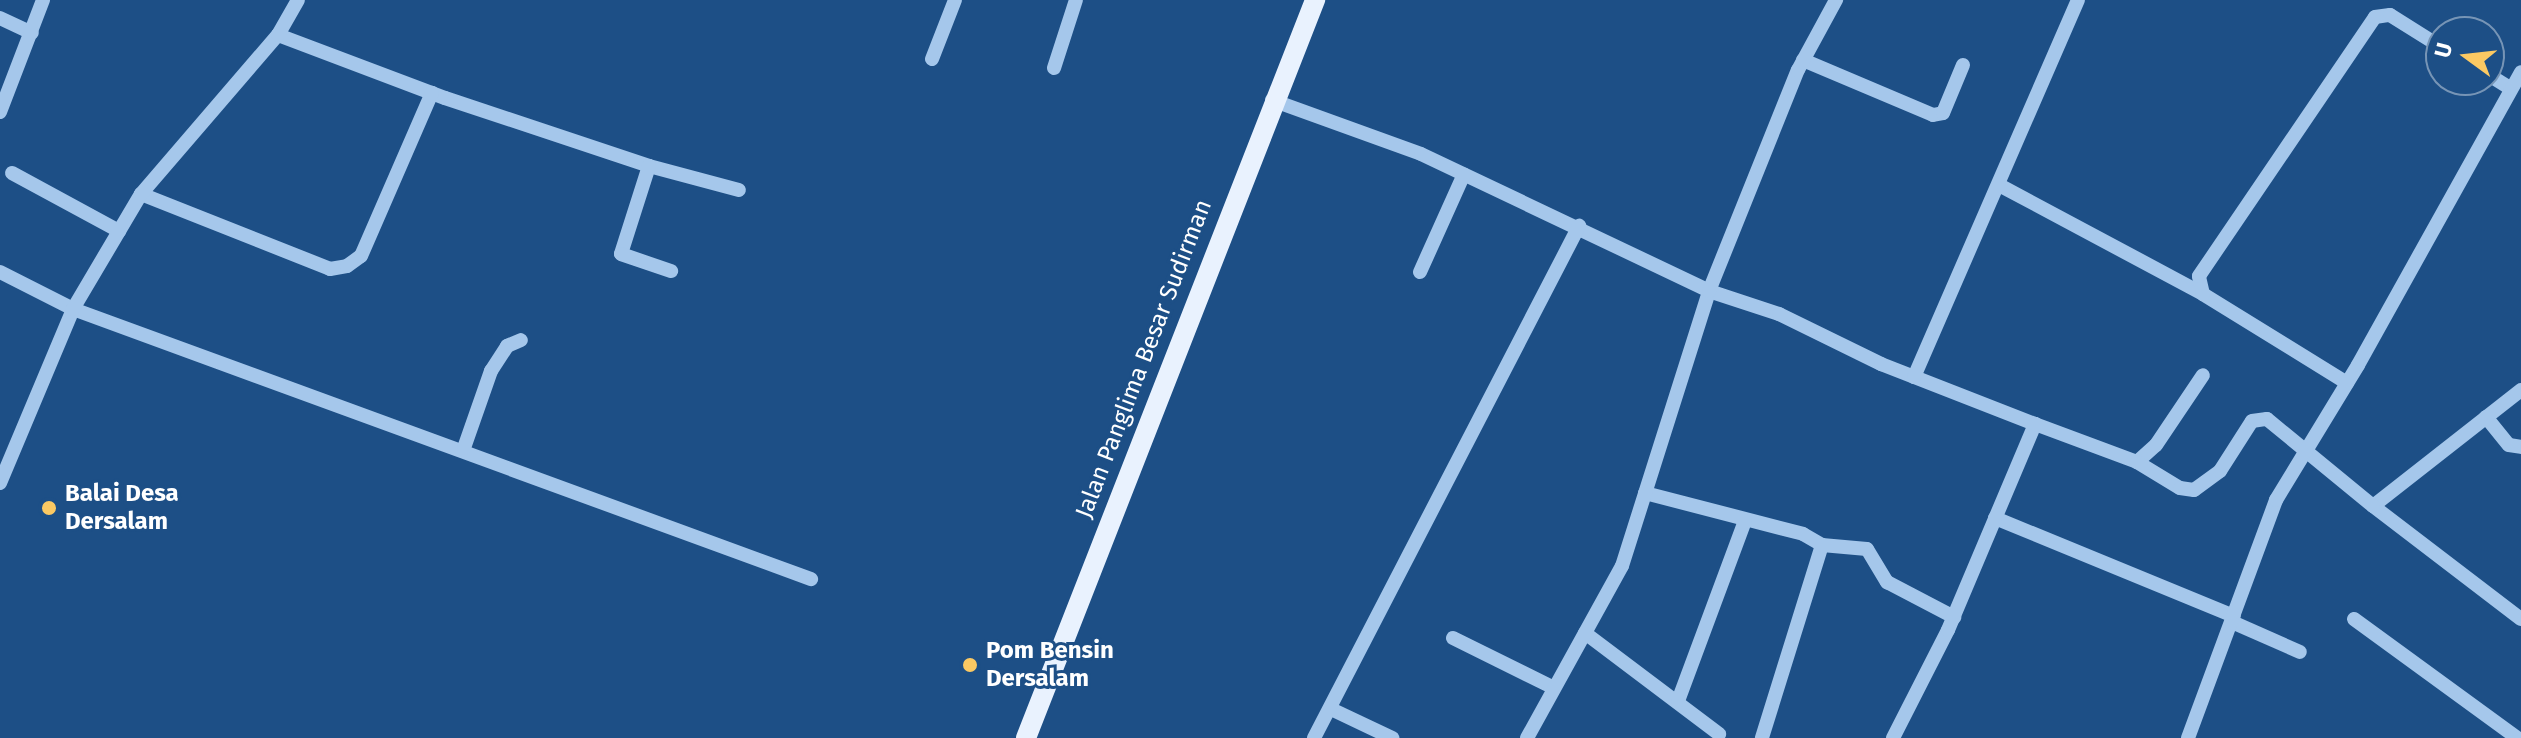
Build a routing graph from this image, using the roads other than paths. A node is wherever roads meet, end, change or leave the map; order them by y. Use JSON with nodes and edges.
{"nodes":[{"id":1,"x":43,"y":0,"type":"edge"},
{"id":2,"x":298,"y":0,"type":"edge"},
{"id":3,"x":955,"y":0,"type":"edge"},
{"id":4,"x":1076,"y":0,"type":"edge"},
{"id":5,"x":1315,"y":0,"type":"edge"},
{"id":6,"x":1836,"y":0,"type":"edge"},
{"id":7,"x":2078,"y":0,"type":"edge"},
{"id":8,"x":0,"y":18,"type":"edge"},
{"id":9,"x":32,"y":33,"type":"junction"},
{"id":10,"x":278,"y":35,"type":"junction"},
{"id":11,"x":2425,"y":37,"type":"edge"},
{"id":12,"x":932,"y":59,"type":"dead end"},
{"id":13,"x":1803,"y":60,"type":"junction"},
{"id":14,"x":1963,"y":65,"type":"dead end"},
{"id":15,"x":1054,"y":68,"type":"dead end"},
{"id":16,"x":2521,"y":72,"type":"edge"},
{"id":17,"x":2505,"y":85,"type":"edge"},
{"id":18,"x":2510,"y":88,"type":"junction"},
{"id":19,"x":432,"y":93,"type":"junction"},
{"id":20,"x":1272,"y":100,"type":"junction"},
{"id":21,"x":0,"y":112,"type":"edge"},
{"id":22,"x":649,"y":166,"type":"junction"},
{"id":23,"x":12,"y":173,"type":"dead end"},
{"id":24,"x":1464,"y":174,"type":"junction"},
{"id":25,"x":1999,"y":185,"type":"junction"},
{"id":26,"x":739,"y":190,"type":"dead end"},
{"id":27,"x":141,"y":194,"type":"junction"},
{"id":28,"x":1579,"y":226,"type":"junction"},
{"id":29,"x":119,"y":231,"type":"junction"},
{"id":30,"x":671,"y":271,"type":"dead end"},
{"id":31,"x":0,"y":272,"type":"edge"},
{"id":32,"x":1420,"y":272,"type":"dead end"},
{"id":33,"x":1709,"y":291,"type":"junction"},
{"id":34,"x":2203,"y":294,"type":"junction"},
{"id":35,"x":73,"y":309,"type":"junction"},
{"id":36,"x":521,"y":340,"type":"dead end"},
{"id":37,"x":2203,"y":375,"type":"dead end"},
{"id":38,"x":1914,"y":377,"type":"junction"},
{"id":39,"x":2347,"y":383,"type":"junction"},
{"id":40,"x":2521,"y":390,"type":"edge"},
{"id":41,"x":2486,"y":417,"type":"junction"},
{"id":42,"x":2035,"y":424,"type":"junction"},
{"id":43,"x":2521,"y":447,"type":"edge"},
{"id":44,"x":464,"y":448,"type":"junction"},
{"id":45,"x":2304,"y":454,"type":"junction"},
{"id":46,"x":2137,"y":462,"type":"junction"},
{"id":47,"x":0,"y":483,"type":"edge"},
{"id":48,"x":1645,"y":493,"type":"junction"},
{"id":49,"x":2373,"y":506,"type":"junction"},
{"id":50,"x":1995,"y":518,"type":"junction"},
{"id":51,"x":1745,"y":521,"type":"junction"},
{"id":52,"x":1822,"y":545,"type":"junction"},
{"id":53,"x":811,"y":579,"type":"dead end"},
{"id":54,"x":1954,"y":617,"type":"junction"},
{"id":55,"x":2233,"y":619,"type":"junction"},
{"id":56,"x":2354,"y":619,"type":"dead end"},
{"id":57,"x":2521,"y":619,"type":"edge"},
{"id":58,"x":1585,"y":633,"type":"junction"},
{"id":59,"x":1453,"y":638,"type":"dead end"},
{"id":60,"x":2300,"y":652,"type":"dead end"},
{"id":61,"x":1552,"y":687,"type":"junction"},
{"id":62,"x":1678,"y":701,"type":"junction"},
{"id":63,"x":1331,"y":709,"type":"junction"},
{"id":64,"x":1719,"y":734,"type":"dead end"},
{"id":65,"x":1026,"y":738,"type":"edge"},
{"id":66,"x":1314,"y":738,"type":"edge"},
{"id":67,"x":1392,"y":738,"type":"edge"},
{"id":68,"x":1527,"y":738,"type":"edge"},
{"id":69,"x":1762,"y":738,"type":"edge"},
{"id":70,"x":1893,"y":738,"type":"edge"},
{"id":71,"x":2188,"y":738,"type":"edge"},
{"id":72,"x":2517,"y":738,"type":"edge"}],
"edges":[{"from":1,"to":9,"type":"street"},
{"from":2,"to":10,"type":"street"},
{"from":3,"to":12,"type":"street"},
{"from":4,"to":15,"type":"street"},
{"from":5,"to":20,"type":"main road","name":"Jalan Panglima Besar Sudirman"},
{"from":6,"to":13,"type":"street"},
{"from":7,"to":25,"type":"street"},
{"from":8,"to":9,"type":"street"},
{"from":9,"to":21,"type":"street"},
{"from":10,"to":19,"type":"street"},
{"from":10,"to":27,"type":"street"},
{"from":11,"to":34,"type":"street"},
{"from":13,"to":14,"type":"street"},
{"from":13,"to":33,"type":"street"},
{"from":16,"to":18,"type":"street"},
{"from":17,"to":18,"type":"street"},
{"from":18,"to":39,"type":"street"},
{"from":19,"to":22,"type":"street"},
{"from":19,"to":27,"type":"street"},
{"from":20,"to":24,"type":"street"},
{"from":20,"to":65,"type":"main road","name":"Jalan Panglima Besar Sudirman"},
{"from":22,"to":26,"type":"street"},
{"from":22,"to":30,"type":"street"},
{"from":23,"to":29,"type":"street"},
{"from":24,"to":28,"type":"street"},
{"from":24,"to":32,"type":"street"},
{"from":25,"to":34,"type":"street"},
{"from":25,"to":38,"type":"street"},
{"from":27,"to":29,"type":"street"},
{"from":28,"to":33,"type":"street"},
{"from":28,"to":63,"type":"street"},
{"from":29,"to":35,"type":"street"},
{"from":31,"to":35,"type":"street"},
{"from":33,"to":38,"type":"street"},
{"from":33,"to":48,"type":"street"},
{"from":34,"to":39,"type":"street"},
{"from":35,"to":44,"type":"street"},
{"from":35,"to":47,"type":"street"},
{"from":36,"to":44,"type":"street"},
{"from":37,"to":46,"type":"street"},
{"from":38,"to":42,"type":"street"},
{"from":39,"to":45,"type":"street"},
{"from":40,"to":41,"type":"street"},
{"from":41,"to":43,"type":"street"},
{"from":41,"to":49,"type":"street"},
{"from":42,"to":46,"type":"street"},
{"from":42,"to":50,"type":"street"},
{"from":44,"to":53,"type":"street"},
{"from":45,"to":46,"type":"street"},
{"from":45,"to":49,"type":"street"},
{"from":45,"to":55,"type":"street"},
{"from":48,"to":51,"type":"street"},
{"from":48,"to":58,"type":"street"},
{"from":49,"to":57,"type":"street"},
{"from":50,"to":54,"type":"street"},
{"from":50,"to":55,"type":"street"},
{"from":51,"to":52,"type":"street"},
{"from":51,"to":62,"type":"street"},
{"from":52,"to":54,"type":"street"},
{"from":52,"to":69,"type":"street"},
{"from":54,"to":70,"type":"street"},
{"from":55,"to":60,"type":"street"},
{"from":55,"to":71,"type":"street"},
{"from":56,"to":72,"type":"street"},
{"from":58,"to":61,"type":"street"},
{"from":58,"to":62,"type":"street"},
{"from":59,"to":61,"type":"street"},
{"from":61,"to":68,"type":"street"},
{"from":62,"to":64,"type":"street"},
{"from":63,"to":66,"type":"street"},
{"from":63,"to":67,"type":"street"}]}
